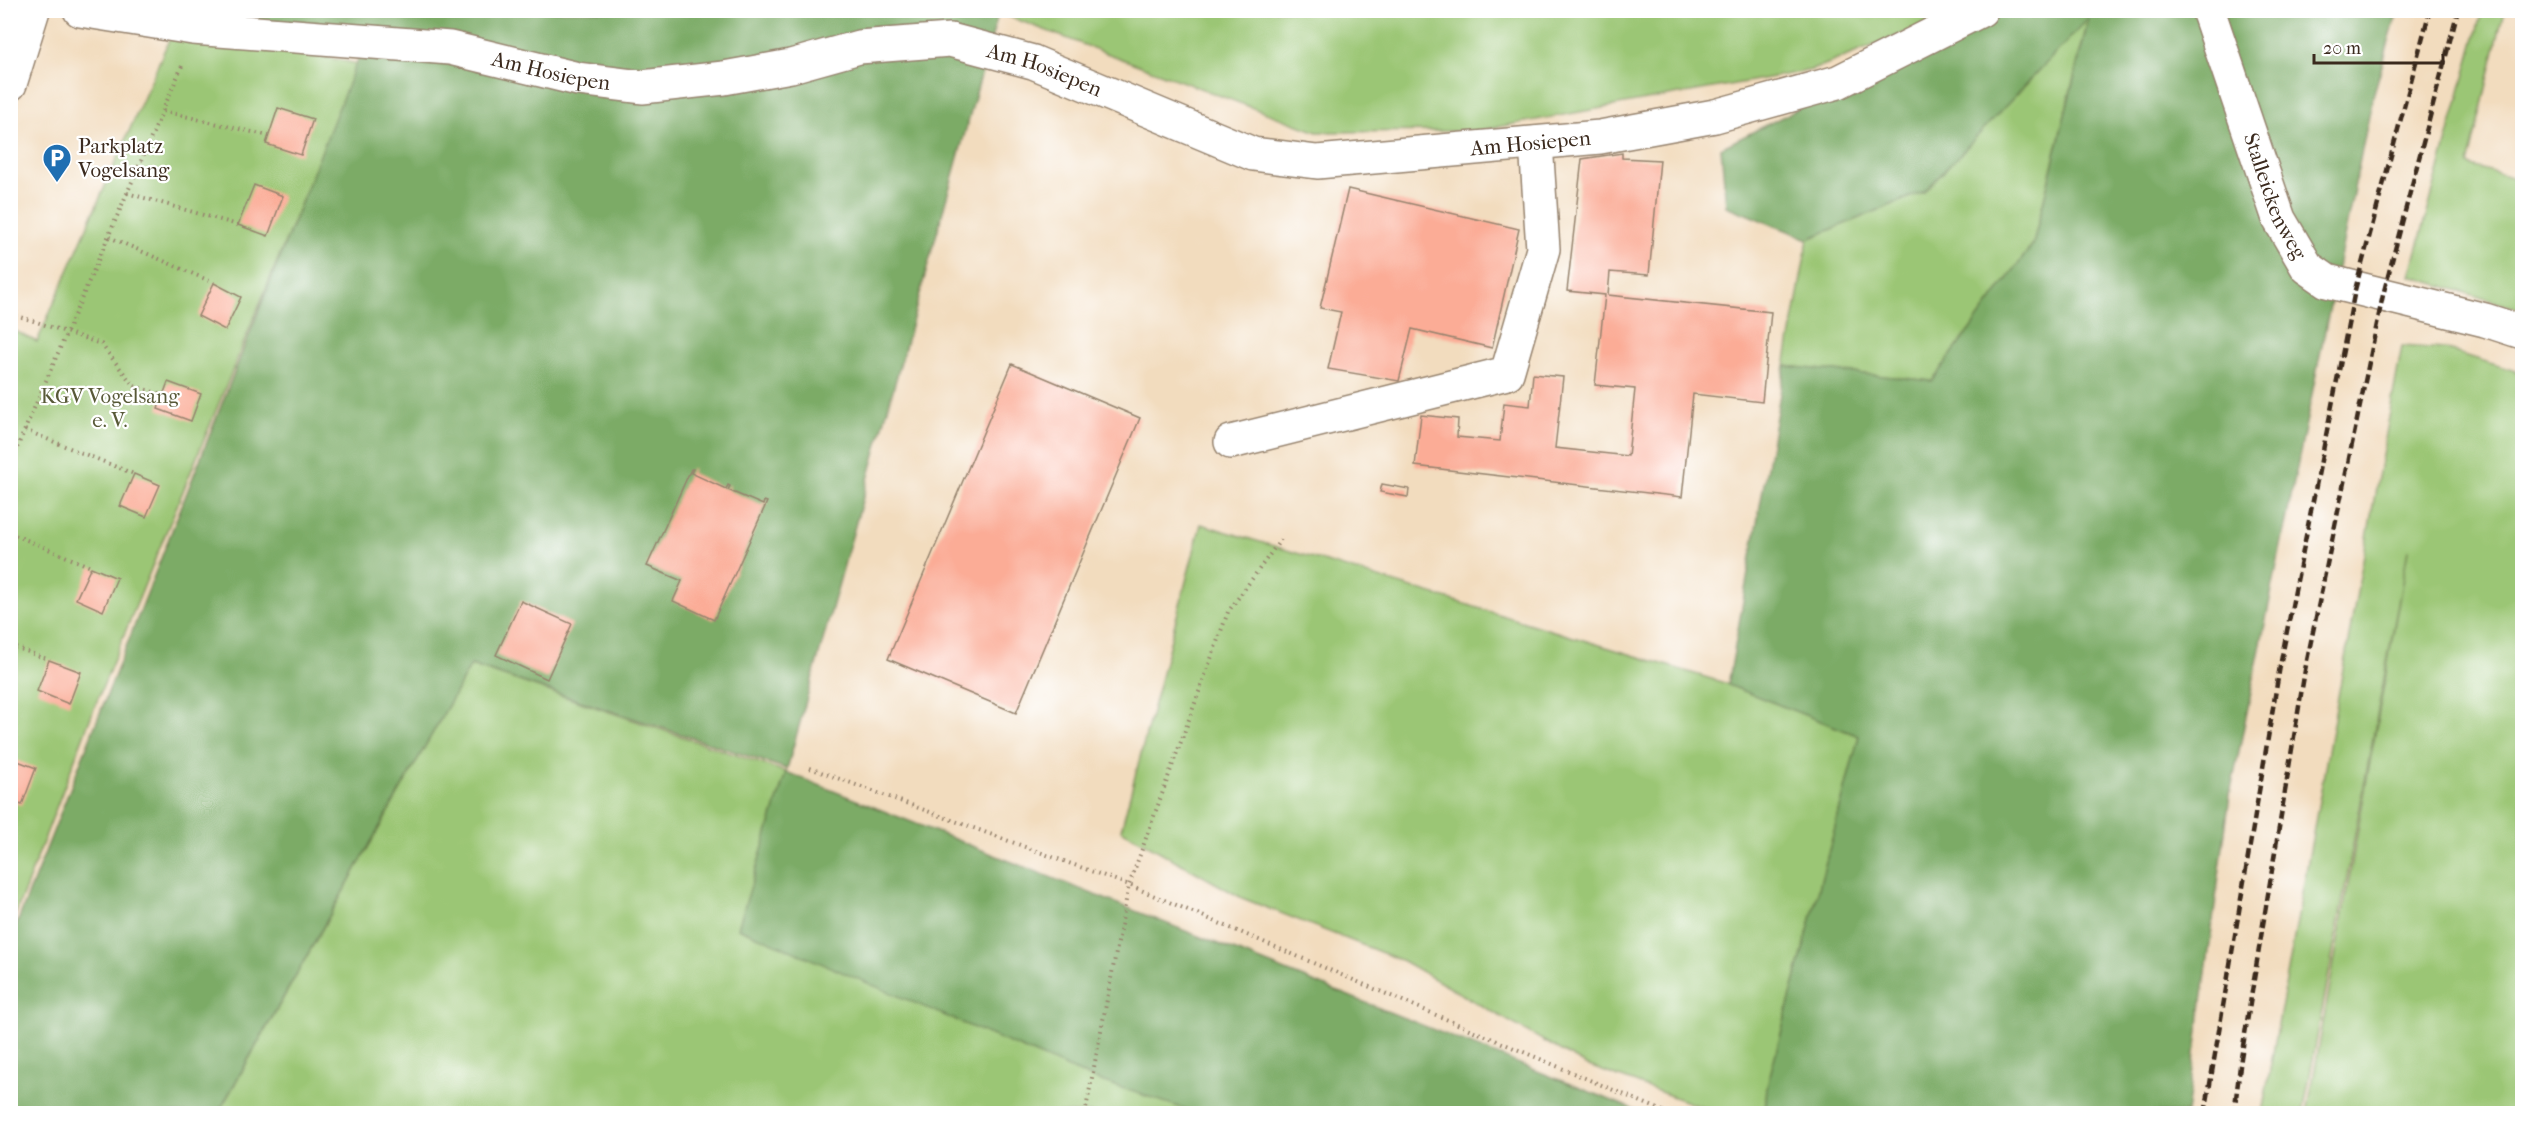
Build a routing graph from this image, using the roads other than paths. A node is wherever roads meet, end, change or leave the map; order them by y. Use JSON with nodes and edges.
{"nodes":[{"id":1,"x":33,"y":10,"type":"edge"},
{"id":2,"x":80,"y":10,"type":"edge"},
{"id":3,"x":1981,"y":10,"type":"edge"},
{"id":4,"x":2208,"y":10,"type":"edge"},
{"id":5,"x":10,"y":84,"type":"edge"},
{"id":6,"x":1536,"y":143,"type":"junction"},
{"id":7,"x":2523,"y":332,"type":"edge"},
{"id":8,"x":1231,"y":442,"type":"dead end"}],
"edges":[{"from":1,"to":5,"type":"street"},
{"from":2,"to":6,"type":"street","name":"Am Hosiepen"},
{"from":3,"to":6,"type":"street","name":"Am Hosiepen"},
{"from":4,"to":7,"type":"street","name":"Stalleickenweg"},
{"from":6,"to":8,"type":"street"}]}
